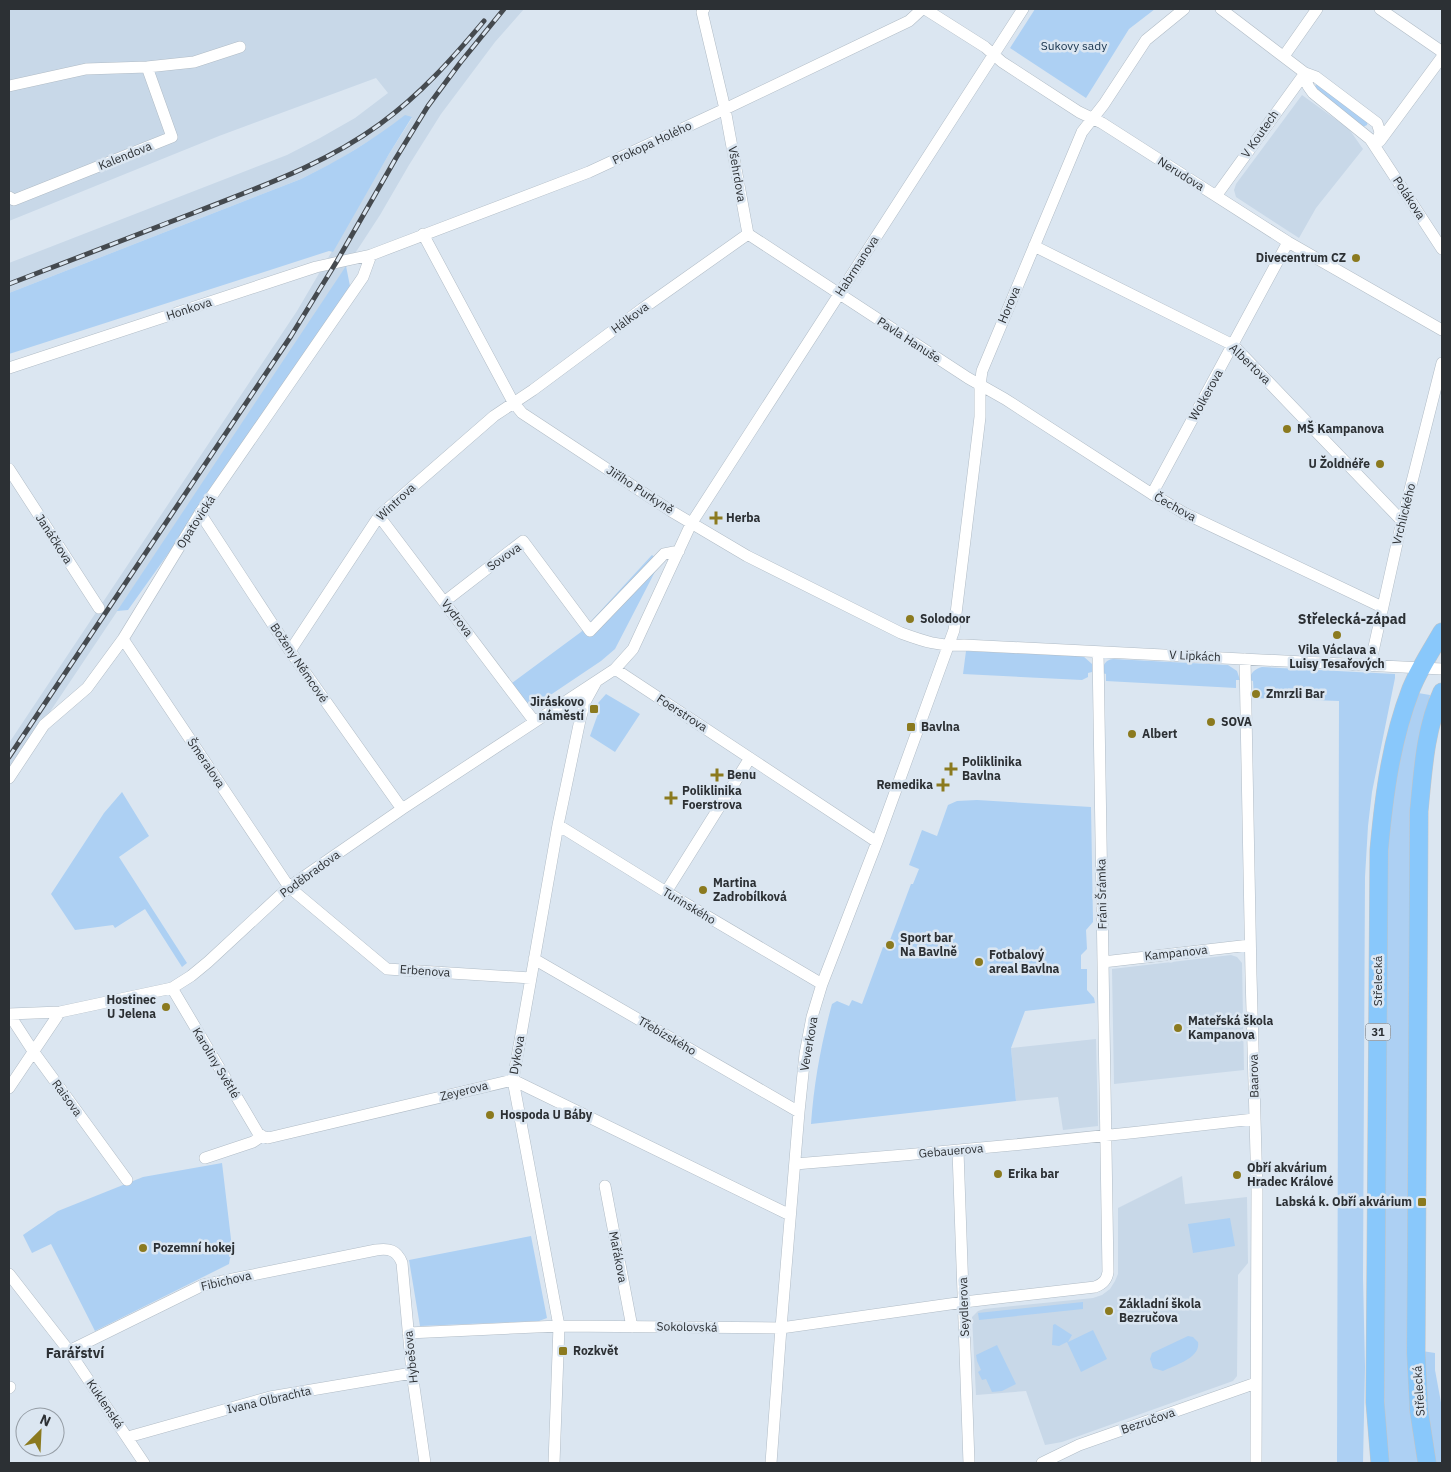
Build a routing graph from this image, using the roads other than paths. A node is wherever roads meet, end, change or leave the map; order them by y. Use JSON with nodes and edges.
{"nodes":[{"id":1,"x":704,"y":9,"type":"edge"},
{"id":2,"x":923,"y":9,"type":"edge"},
{"id":3,"x":1022,"y":9,"type":"edge"},
{"id":4,"x":1184,"y":9,"type":"edge"},
{"id":5,"x":1221,"y":9,"type":"edge"},
{"id":6,"x":1380,"y":9,"type":"edge"},
{"id":7,"x":1311,"y":11,"type":"edge"},
{"id":8,"x":240,"y":47,"type":"dead end"},
{"id":9,"x":993,"y":54,"type":"junction"},
{"id":10,"x":1442,"y":55,"type":"edge"},
{"id":11,"x":1284,"y":56,"type":"junction"},
{"id":12,"x":147,"y":67,"type":"junction"},
{"id":13,"x":1304,"y":72,"type":"junction"},
{"id":14,"x":9,"y":86,"type":"edge"},
{"id":15,"x":725,"y":109,"type":"junction"},
{"id":16,"x":1092,"y":118,"type":"junction"},
{"id":17,"x":1376,"y":147,"type":"junction"},
{"id":18,"x":9,"y":196,"type":"edge"},
{"id":19,"x":1216,"y":196,"type":"junction"},
{"id":20,"x":423,"y":234,"type":"junction"},
{"id":21,"x":748,"y":234,"type":"junction"},
{"id":22,"x":1288,"y":242,"type":"junction"},
{"id":23,"x":1034,"y":246,"type":"junction"},
{"id":24,"x":1442,"y":249,"type":"edge"},
{"id":25,"x":370,"y":255,"type":"junction"},
{"id":26,"x":839,"y":294,"type":"junction"},
{"id":27,"x":1442,"y":330,"type":"edge"},
{"id":28,"x":1234,"y":345,"type":"junction"},
{"id":29,"x":1442,"y":363,"type":"edge"},
{"id":30,"x":9,"y":368,"type":"edge"},
{"id":31,"x":980,"y":385,"type":"junction"},
{"id":32,"x":513,"y":402,"type":"junction"},
{"id":33,"x":9,"y":469,"type":"edge"},
{"id":34,"x":1152,"y":494,"type":"junction"},
{"id":35,"x":200,"y":513,"type":"junction"},
{"id":36,"x":378,"y":516,"type":"junction"},
{"id":37,"x":1402,"y":521,"type":"junction"},
{"id":38,"x":691,"y":524,"type":"junction"},
{"id":39,"x":679,"y":551,"type":"junction"},
{"id":40,"x":444,"y":602,"type":"junction"},
{"id":41,"x":1382,"y":607,"type":"junction"},
{"id":42,"x":99,"y":608,"type":"dead end"},
{"id":43,"x":1442,"y":632,"type":"edge"},
{"id":44,"x":123,"y":639,"type":"junction"},
{"id":45,"x":948,"y":646,"type":"junction"},
{"id":46,"x":290,"y":651,"type":"junction"},
{"id":47,"x":1098,"y":652,"type":"junction"},
{"id":48,"x":1245,"y":659,"type":"junction"},
{"id":49,"x":1370,"y":665,"type":"junction"},
{"id":50,"x":1420,"y":668,"type":"junction"},
{"id":51,"x":615,"y":669,"type":"junction"},
{"id":52,"x":1442,"y":669,"type":"edge"},
{"id":53,"x":597,"y":681,"type":"junction"},
{"id":54,"x":1442,"y":692,"type":"edge"},
{"id":55,"x":534,"y":721,"type":"junction"},
{"id":56,"x":750,"y":758,"type":"junction"},
{"id":57,"x":9,"y":778,"type":"edge"},
{"id":58,"x":402,"y":809,"type":"junction"},
{"id":59,"x":558,"y":825,"type":"junction"},
{"id":60,"x":877,"y":842,"type":"junction"},
{"id":61,"x":289,"y":887,"type":"junction"},
{"id":62,"x":666,"y":892,"type":"junction"},
{"id":63,"x":1250,"y":945,"type":"junction"},
{"id":64,"x":534,"y":959,"type":"junction"},
{"id":65,"x":1103,"y":962,"type":"junction"},
{"id":66,"x":531,"y":978,"type":"junction"},
{"id":67,"x":822,"y":984,"type":"junction"},
{"id":68,"x":172,"y":988,"type":"junction"},
{"id":69,"x":60,"y":1012,"type":"junction"},
{"id":70,"x":9,"y":1014,"type":"edge"},
{"id":71,"x":33,"y":1051,"type":"junction"},
{"id":72,"x":513,"y":1080,"type":"junction"},
{"id":73,"x":9,"y":1088,"type":"edge"},
{"id":74,"x":799,"y":1112,"type":"junction"},
{"id":75,"x":1254,"y":1119,"type":"junction"},
{"id":76,"x":262,"y":1136,"type":"junction"},
{"id":77,"x":1106,"y":1136,"type":"junction"},
{"id":78,"x":958,"y":1151,"type":"junction"},
{"id":79,"x":205,"y":1158,"type":"dead end"},
{"id":80,"x":795,"y":1164,"type":"junction"},
{"id":81,"x":127,"y":1180,"type":"dead end"},
{"id":82,"x":605,"y":1186,"type":"dead end"},
{"id":83,"x":790,"y":1215,"type":"junction"},
{"id":84,"x":395,"y":1252,"type":"joint"},
{"id":85,"x":9,"y":1274,"type":"edge"},
{"id":86,"x":964,"y":1302,"type":"junction"},
{"id":87,"x":559,"y":1326,"type":"junction"},
{"id":88,"x":632,"y":1327,"type":"junction"},
{"id":89,"x":781,"y":1328,"type":"junction"},
{"id":90,"x":408,"y":1333,"type":"junction"},
{"id":91,"x":69,"y":1351,"type":"junction"},
{"id":92,"x":412,"y":1373,"type":"junction"},
{"id":93,"x":1256,"y":1383,"type":"junction"},
{"id":94,"x":1375,"y":1402,"type":"junction"},
{"id":95,"x":128,"y":1438,"type":"junction"},
{"id":96,"x":144,"y":1463,"type":"edge"},
{"id":97,"x":425,"y":1463,"type":"edge"},
{"id":98,"x":554,"y":1463,"type":"edge"},
{"id":99,"x":771,"y":1463,"type":"edge"},
{"id":100,"x":969,"y":1463,"type":"edge"},
{"id":101,"x":1042,"y":1463,"type":"edge"},
{"id":102,"x":1256,"y":1463,"type":"edge"},
{"id":103,"x":1371,"y":1463,"type":"edge"},
{"id":104,"x":1380,"y":1463,"type":"edge"},
{"id":105,"x":1427,"y":1463,"type":"edge"}],
"edges":[{"from":1,"to":15,"type":"street","name":"Všehrdova"},
{"from":2,"to":9,"type":"street","name":"Nerudova"},
{"from":2,"to":15,"type":"street","name":"Prokopa Holého"},
{"from":3,"to":9,"type":"street","name":"Habrmanova"},
{"from":4,"to":16,"type":"street","name":"Horova"},
{"from":5,"to":11,"type":"street"},
{"from":6,"to":10,"type":"street"},
{"from":7,"to":11,"type":"street"},
{"from":8,"to":12,"type":"street"},
{"from":9,"to":16,"type":"street","name":"Nerudova"},
{"from":9,"to":26,"type":"street","name":"Habrmanova"},
{"from":10,"to":17,"type":"street"},
{"from":11,"to":13,"type":"street"},
{"from":12,"to":14,"type":"street"},
{"from":12,"to":18,"type":"street","name":"Kalendova"},
{"from":13,"to":17,"type":"street"},
{"from":13,"to":19,"type":"street","name":"V Koutech"},
{"from":15,"to":20,"type":"street","name":"Prokopa Holého"},
{"from":15,"to":21,"type":"street","name":"Všehrdova"},
{"from":16,"to":19,"type":"street","name":"Nerudova"},
{"from":16,"to":23,"type":"street","name":"Horova"},
{"from":17,"to":24,"type":"street","name":"Polákova"},
{"from":19,"to":22,"type":"street","name":"Nerudova"},
{"from":20,"to":25,"type":"street","name":"Prokopa Holého"},
{"from":20,"to":32,"type":"street","name":"Jiřího Purkyně"},
{"from":21,"to":26,"type":"street"},
{"from":21,"to":32,"type":"street","name":"Hálkova"},
{"from":22,"to":27,"type":"street","name":"Nerudova"},
{"from":22,"to":28,"type":"street","name":"Wolkerova"},
{"from":23,"to":28,"type":"street","name":"Albertova"},
{"from":23,"to":31,"type":"street","name":"Horova"},
{"from":25,"to":30,"type":"street","name":"Honkova"},
{"from":25,"to":35,"type":"street","name":"Opatovická"},
{"from":26,"to":31,"type":"street","name":"Pavla Hanuše"},
{"from":26,"to":38,"type":"street","name":"Habrmanova"},
{"from":28,"to":34,"type":"street","name":"Wolkerova"},
{"from":28,"to":37,"type":"street","name":"Albertova"},
{"from":29,"to":37,"type":"street","name":"Vrchlického"},
{"from":31,"to":34,"type":"street","name":"Čechova"},
{"from":31,"to":45,"type":"street","name":"Horova"},
{"from":32,"to":36,"type":"street","name":"Wintrova"},
{"from":32,"to":38,"type":"street","name":"Jiřího Purkyně"},
{"from":33,"to":42,"type":"street","name":"Janáčkova"},
{"from":34,"to":41,"type":"street","name":"Čechova"},
{"from":35,"to":44,"type":"street","name":"Opatovická"},
{"from":35,"to":46,"type":"street","name":"Boženy Němcové"},
{"from":36,"to":40,"type":"street","name":"Vydrova"},
{"from":36,"to":46,"type":"street","name":"Wintrova"},
{"from":37,"to":41,"type":"street","name":"Vrchlického"},
{"from":38,"to":39,"type":"street"},
{"from":38,"to":45,"type":"street","name":"Jiřího Purkyně"},
{"from":39,"to":40,"type":"street","name":"Sovova"},
{"from":39,"to":51,"type":"street"},
{"from":40,"to":55,"type":"street","name":"Vydrova"},
{"from":41,"to":49,"type":"street","name":"Vrchlického"},
{"from":43,"to":50,"type":"main road","name":"Střelecká","number":"31"},
{"from":44,"to":57,"type":"street","name":"Opatovická"},
{"from":44,"to":61,"type":"street","name":"Šmeralova"},
{"from":45,"to":47,"type":"street","name":"V Lipkách"},
{"from":45,"to":60,"type":"street","name":"Veverkova"},
{"from":46,"to":58,"type":"street","name":"Boženy Němcové"},
{"from":47,"to":48,"type":"street","name":"V Lipkách"},
{"from":47,"to":65,"type":"street","name":"Fráni Šrámka"},
{"from":48,"to":49,"type":"street","name":"V Lipkách"},
{"from":48,"to":63,"type":"street","name":"Baarova"},
{"from":49,"to":50,"type":"street","name":"V Lipkách"},
{"from":50,"to":52,"type":"street","name":"V Lipkách"},
{"from":50,"to":94,"type":"main road","name":"Střelecká","number":"31"},
{"from":51,"to":53,"type":"street"},
{"from":51,"to":56,"type":"street","name":"Foerstrova"},
{"from":53,"to":55,"type":"street","name":"Poděbradova"},
{"from":53,"to":59,"type":"street","name":"Dykova"},
{"from":54,"to":105,"type":"main road","name":"Střelecká"},
{"from":55,"to":58,"type":"street","name":"Poděbradova"},
{"from":56,"to":60,"type":"street","name":"Foerstrova"},
{"from":56,"to":62,"type":"street"},
{"from":58,"to":61,"type":"street","name":"Poděbradova"},
{"from":59,"to":62,"type":"street","name":"Turinského"},
{"from":59,"to":64,"type":"street","name":"Dykova"},
{"from":60,"to":67,"type":"street","name":"Veverkova"},
{"from":61,"to":66,"type":"street","name":"Erbenova"},
{"from":61,"to":68,"type":"street","name":"Poděbradova"},
{"from":62,"to":67,"type":"street","name":"Turinského"},
{"from":63,"to":65,"type":"street","name":"Kampanova"},
{"from":63,"to":75,"type":"street","name":"Baarova"},
{"from":64,"to":66,"type":"street","name":"Dykova"},
{"from":64,"to":74,"type":"street","name":"Třebízského"},
{"from":65,"to":77,"type":"street","name":"Fráni Šrámka"},
{"from":66,"to":72,"type":"street","name":"Dykova"},
{"from":67,"to":74,"type":"street","name":"Veverkova"},
{"from":68,"to":69,"type":"street","name":"Poděbradova"},
{"from":68,"to":76,"type":"street","name":"Karoliny Světlé"},
{"from":69,"to":70,"type":"street","name":"Poděbradova"},
{"from":69,"to":71,"type":"street"},
{"from":70,"to":71,"type":"street","name":"Raisova"},
{"from":71,"to":73,"type":"street"},
{"from":71,"to":81,"type":"street","name":"Raisova"},
{"from":72,"to":76,"type":"street","name":"Zeyerova"},
{"from":72,"to":83,"type":"street"},
{"from":72,"to":87,"type":"street","name":"Dykova"},
{"from":74,"to":80,"type":"street","name":"Veverkova"},
{"from":75,"to":77,"type":"street","name":"Gebauerova"},
{"from":75,"to":93,"type":"street","name":"Baarova"},
{"from":76,"to":79,"type":"street","name":"Zeyerova"},
{"from":77,"to":78,"type":"street","name":"Gebauerova"},
{"from":77,"to":86,"type":"street"},
{"from":78,"to":80,"type":"street","name":"Gebauerova"},
{"from":78,"to":86,"type":"street","name":"Seydlerova"},
{"from":80,"to":83,"type":"street","name":"Veverkova"},
{"from":82,"to":88,"type":"street","name":"Mařákova"},
{"from":83,"to":89,"type":"street","name":"Veverkova"},
{"from":84,"to":90,"type":"street","name":"Hybešova"},
{"from":84,"to":91,"type":"street","name":"Fibichova"},
{"from":85,"to":91,"type":"street","name":"Kuklenská"},
{"from":86,"to":89,"type":"street","name":"Sokolovská"},
{"from":86,"to":100,"type":"street","name":"Seydlerova"},
{"from":87,"to":88,"type":"street","name":"Sokolovská"},
{"from":87,"to":90,"type":"street","name":"Sokolovská"},
{"from":87,"to":98,"type":"street","name":"Dykova"},
{"from":88,"to":89,"type":"street","name":"Sokolovská"},
{"from":89,"to":99,"type":"street","name":"Veverkova"},
{"from":90,"to":92,"type":"street","name":"Hybešova"},
{"from":91,"to":95,"type":"street","name":"Kuklenská"},
{"from":92,"to":95,"type":"street","name":"Ivana Olbrachta"},
{"from":92,"to":97,"type":"street","name":"Hybešova"},
{"from":93,"to":101,"type":"street","name":"Bezručova"},
{"from":93,"to":102,"type":"street","name":"Baarova"},
{"from":94,"to":103,"type":"main road","name":"Střelecká"},
{"from":94,"to":104,"type":"main road","name":"Střelecká","number":"31"},
{"from":95,"to":96,"type":"street","name":"Kuklenská"}]}
